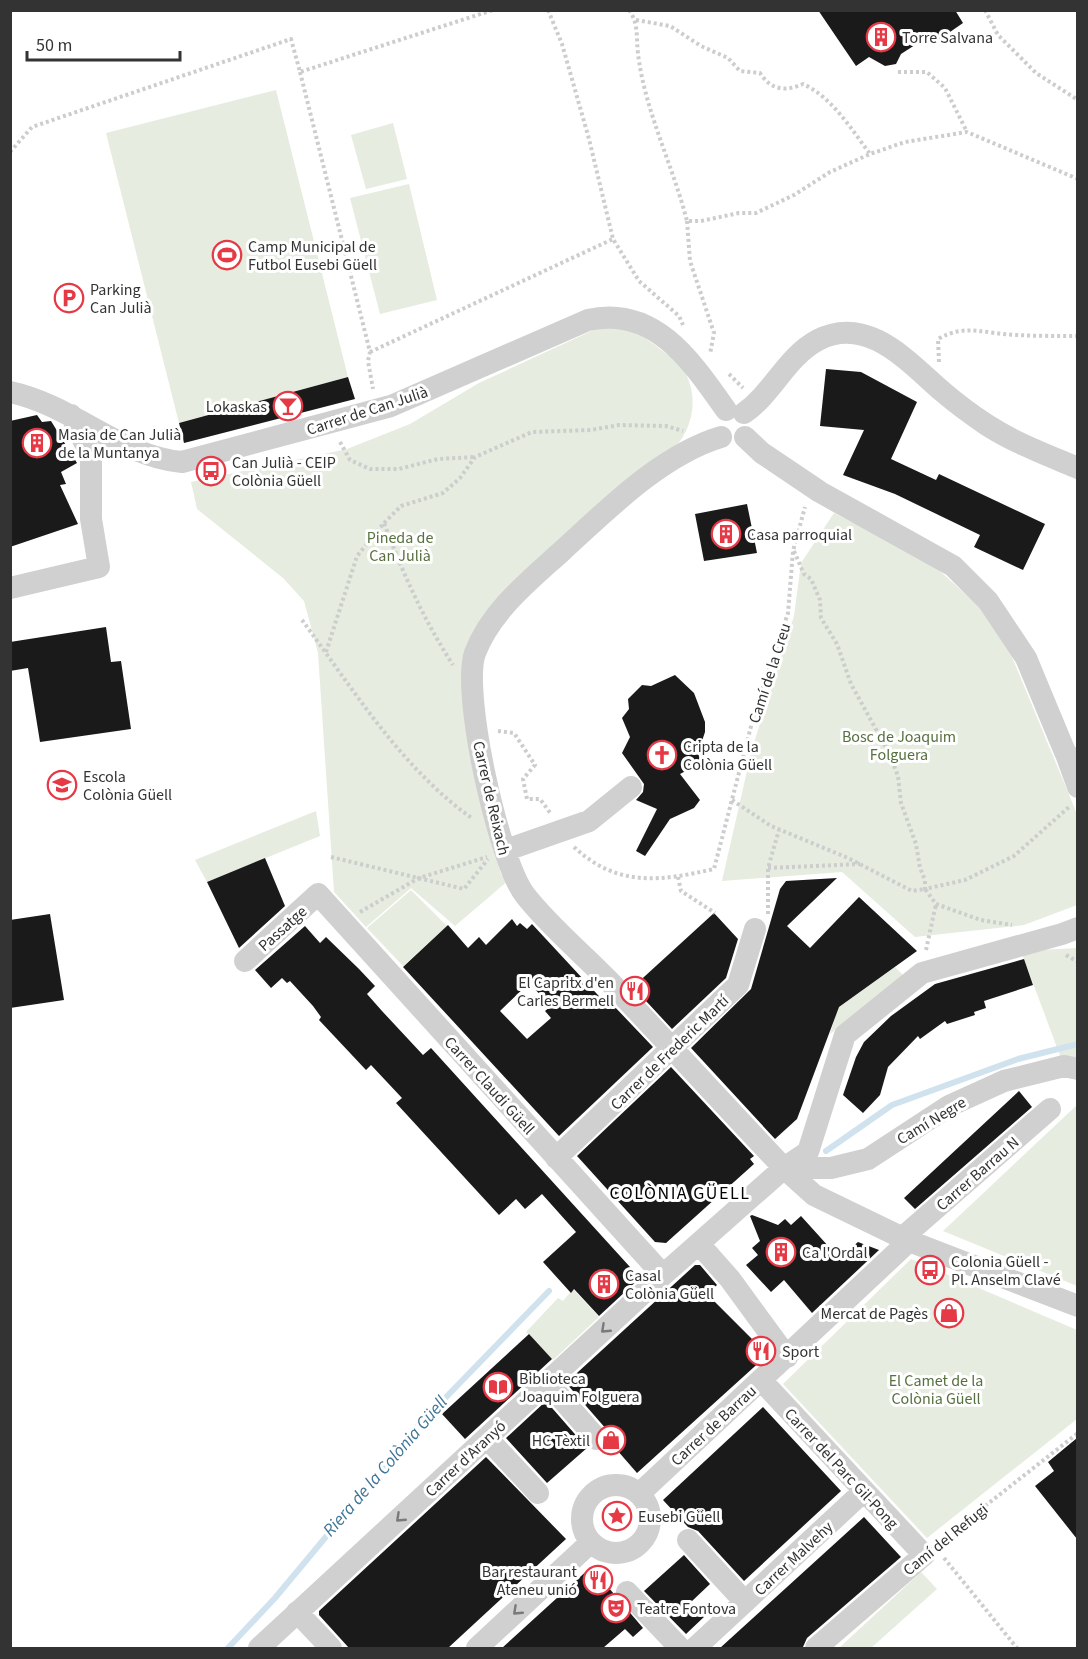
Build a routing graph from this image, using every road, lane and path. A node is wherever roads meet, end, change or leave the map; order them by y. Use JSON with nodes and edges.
{"nodes":[{"id":1,"x":493,"y":10,"type":"edge"},
{"id":2,"x":548,"y":10,"type":"edge"},
{"id":3,"x":628,"y":10,"type":"edge"},
{"id":4,"x":985,"y":10,"type":"edge"},
{"id":5,"x":636,"y":20,"type":"junction"},
{"id":6,"x":300,"y":72,"type":"junction"},
{"id":7,"x":898,"y":72,"type":"dead end"},
{"id":8,"x":1077,"y":100,"type":"edge"},
{"id":9,"x":967,"y":132,"type":"junction"},
{"id":10,"x":10,"y":152,"type":"edge"},
{"id":11,"x":870,"y":154,"type":"junction"},
{"id":12,"x":1077,"y":180,"type":"edge"},
{"id":13,"x":687,"y":221,"type":"junction"},
{"id":14,"x":613,"y":239,"type":"junction"},
{"id":15,"x":1077,"y":336,"type":"edge"},
{"id":16,"x":370,"y":352,"type":"junction"},
{"id":17,"x":686,"y":356,"type":"junction"},
{"id":18,"x":710,"y":357,"type":"dead end"},
{"id":19,"x":941,"y":372,"type":"dead end"},
{"id":20,"x":10,"y":392,"type":"edge"},
{"id":21,"x":375,"y":396,"type":"dead end"},
{"id":22,"x":735,"y":411,"type":"junction"},
{"id":23,"x":71,"y":415,"type":"junction"},
{"id":24,"x":333,"y":422,"type":"junction"},
{"id":25,"x":745,"y":437,"type":"junction"},
{"id":26,"x":711,"y":440,"type":"junction"},
{"id":27,"x":475,"y":457,"type":"junction"},
{"id":28,"x":1077,"y":468,"type":"edge"},
{"id":29,"x":811,"y":486,"type":"junction"},
{"id":30,"x":384,"y":523,"type":"junction"},
{"id":31,"x":793,"y":551,"type":"junction"},
{"id":32,"x":10,"y":588,"type":"edge"},
{"id":33,"x":302,"y":620,"type":"dead end"},
{"id":34,"x":326,"y":652,"type":"junction"},
{"id":35,"x":453,"y":666,"type":"dead end"},
{"id":36,"x":476,"y":734,"type":"junction"},
{"id":37,"x":1071,"y":759,"type":"edge"},
{"id":38,"x":631,"y":787,"type":"dead end"},
{"id":39,"x":1077,"y":787,"type":"edge"},
{"id":40,"x":1077,"y":799,"type":"edge"},
{"id":41,"x":732,"y":800,"type":"junction"},
{"id":42,"x":778,"y":830,"type":"junction"},
{"id":43,"x":563,"y":831,"type":"junction"},
{"id":44,"x":499,"y":850,"type":"junction"},
{"id":45,"x":331,"y":857,"type":"dead end"},
{"id":46,"x":860,"y":864,"type":"junction"},
{"id":47,"x":768,"y":868,"type":"junction"},
{"id":48,"x":678,"y":877,"type":"junction"},
{"id":49,"x":419,"y":878,"type":"junction"},
{"id":50,"x":925,"y":889,"type":"junction"},
{"id":51,"x":318,"y":894,"type":"joint"},
{"id":52,"x":936,"y":904,"type":"junction"},
{"id":53,"x":715,"y":913,"type":"dead end"},
{"id":54,"x":343,"y":921,"type":"junction"},
{"id":55,"x":761,"y":925,"type":"joint"},
{"id":56,"x":1018,"y":925,"type":"dead end"},
{"id":57,"x":1072,"y":933,"type":"edge"},
{"id":58,"x":245,"y":961,"type":"dead end"},
{"id":59,"x":922,"y":973,"type":"junction"},
{"id":60,"x":673,"y":1049,"type":"junction"},
{"id":61,"x":1077,"y":1069,"type":"edge"},
{"id":62,"x":1050,"y":1109,"type":"dead end"},
{"id":63,"x":556,"y":1158,"type":"junction"},
{"id":64,"x":784,"y":1168,"type":"junction"},
{"id":65,"x":906,"y":1239,"type":"junction"},
{"id":66,"x":699,"y":1244,"type":"junction"},
{"id":67,"x":663,"y":1275,"type":"junction"},
{"id":68,"x":1077,"y":1306,"type":"edge"},
{"id":69,"x":787,"y":1357,"type":"junction"},
{"id":70,"x":761,"y":1380,"type":"junction"},
{"id":71,"x":547,"y":1382,"type":"junction"},
{"id":72,"x":1077,"y":1433,"type":"edge"},
{"id":73,"x":487,"y":1438,"type":"junction"},
{"id":74,"x":597,"y":1439,"type":"dead end"},
{"id":75,"x":864,"y":1491,"type":"junction"},
{"id":76,"x":538,"y":1494,"type":"dead end"},
{"id":77,"x":639,"y":1494,"type":"junction"},
{"id":78,"x":688,"y":1540,"type":"dead end"},
{"id":79,"x":591,"y":1543,"type":"junction"},
{"id":80,"x":929,"y":1551,"type":"junction"},
{"id":81,"x":627,"y":1592,"type":"dead end"},
{"id":82,"x":745,"y":1602,"type":"junction"},
{"id":83,"x":297,"y":1612,"type":"junction"},
{"id":84,"x":259,"y":1648,"type":"edge"},
{"id":85,"x":331,"y":1648,"type":"edge"},
{"id":86,"x":477,"y":1648,"type":"edge"},
{"id":87,"x":680,"y":1648,"type":"edge"},
{"id":88,"x":695,"y":1648,"type":"edge"},
{"id":89,"x":816,"y":1648,"type":"edge"},
{"id":90,"x":1017,"y":1648,"type":"edge"}],
"edges":[{"from":1,"to":6,"type":"path"},
{"from":2,"to":14,"type":"path"},
{"from":3,"to":5,"type":"path"},
{"from":4,"to":8,"type":"path"},
{"from":5,"to":11,"type":"path"},
{"from":5,"to":13,"type":"path"},
{"from":6,"to":10,"type":"path"},
{"from":6,"to":16,"type":"path"},
{"from":7,"to":9,"type":"path"},
{"from":9,"to":11,"type":"path"},
{"from":9,"to":12,"type":"path"},
{"from":11,"to":13,"type":"path"},
{"from":13,"to":18,"type":"path"},
{"from":14,"to":16,"type":"path"},
{"from":14,"to":17,"type":"path"},
{"from":15,"to":19,"type":"path"},
{"from":16,"to":21,"type":"path"},
{"from":17,"to":22,"type":"street","name":"Carrer de Can Julià"},
{"from":17,"to":24,"type":"street","name":"Carrer de Can Julià"},
{"from":20,"to":23,"type":"street","name":"Carrer de Can Julià"},
{"from":22,"to":25,"type":"street"},
{"from":22,"to":26,"type":"street"},
{"from":22,"to":28,"type":"street"},
{"from":23,"to":24,"type":"street","name":"Carrer de Can Julià"},
{"from":23,"to":32,"type":"street"},
{"from":24,"to":27,"type":"path"},
{"from":25,"to":26,"type":"street"},
{"from":25,"to":29,"type":"street"},
{"from":26,"to":27,"type":"path"},
{"from":26,"to":36,"type":"street","name":"Carrer de Reixach"},
{"from":27,"to":30,"type":"path"},
{"from":29,"to":31,"type":"path","name":"Camí de la Creu"},
{"from":29,"to":37,"type":"street"},
{"from":30,"to":34,"type":"path"},
{"from":30,"to":35,"type":"path"},
{"from":31,"to":41,"type":"path","name":"Camí de la Creu"},
{"from":31,"to":50,"type":"path"},
{"from":33,"to":34,"type":"path"},
{"from":34,"to":44,"type":"path"},
{"from":36,"to":43,"type":"path","name":"Camí de la Creu"},
{"from":36,"to":44,"type":"street","name":"Carrer de Reixach"},
{"from":37,"to":39,"type":"street"},
{"from":38,"to":43,"type":"street"},
{"from":40,"to":50,"type":"path"},
{"from":41,"to":42,"type":"path"},
{"from":41,"to":48,"type":"path","name":"Camí de la Creu"},
{"from":42,"to":46,"type":"path"},
{"from":42,"to":47,"type":"path"},
{"from":43,"to":44,"type":"street"},
{"from":43,"to":48,"type":"path","name":"Camí de la Creu"},
{"from":44,"to":49,"type":"path"},
{"from":44,"to":49,"type":"path"},
{"from":44,"to":60,"type":"street","name":"Carrer de Reixach"},
{"from":45,"to":49,"type":"path"},
{"from":46,"to":47,"type":"path"},
{"from":46,"to":50,"type":"path"},
{"from":47,"to":55,"type":"path"},
{"from":48,"to":53,"type":"path"},
{"from":49,"to":54,"type":"path"},
{"from":50,"to":52,"type":"path"},
{"from":51,"to":54,"type":"street","name":"Carrer Claudi Güell"},
{"from":51,"to":58,"type":"street","name":"Passatge"},
{"from":52,"to":56,"type":"path"},
{"from":52,"to":59,"type":"path"},
{"from":54,"to":63,"type":"street","name":"Carrer Claudi Güell"},
{"from":55,"to":60,"type":"street","name":"Carrer de Frederic Martí"},
{"from":57,"to":59,"type":"street"},
{"from":59,"to":64,"type":"street","name":"Carrer d'Aranyó"},
{"from":60,"to":63,"type":"street","name":"Carrer de Frederic Martí"},
{"from":60,"to":64,"type":"street","name":"Carrer de Reixach"},
{"from":61,"to":64,"type":"street","name":"Camí Negre"},
{"from":62,"to":65,"type":"street","name":"Carrer Barrau N"},
{"from":63,"to":67,"type":"street","name":"Carrer Claudi Güell"},
{"from":64,"to":65,"type":"street","name":"Carrer de Reixach"},
{"from":64,"to":66,"type":"street","name":"Carrer d'Aranyó"},
{"from":65,"to":68,"type":"street","name":"Carrer de Reixach"},
{"from":65,"to":69,"type":"street","name":"Carrer de Barrau"},
{"from":66,"to":67,"type":"street","name":"Carrer d'Aranyó"},
{"from":66,"to":69,"type":"street"},
{"from":67,"to":71,"type":"street","name":"Carrer d'Aranyó","one_way":true},
{"from":69,"to":70,"type":"street","name":"Carrer de Barrau"},
{"from":70,"to":75,"type":"street","name":"Carrer del Parc Gil-Pong"},
{"from":70,"to":77,"type":"street","name":"Carrer de Barrau"},
{"from":71,"to":73,"type":"street","name":"Carrer d'Aranyó"},
{"from":71,"to":74,"type":"street"},
{"from":72,"to":80,"type":"path","name":"Camí del Refugi"},
{"from":73,"to":76,"type":"street"},
{"from":73,"to":83,"type":"street","name":"Carrer d'Aranyó","one_way":true},
{"from":75,"to":80,"type":"street","name":"Carrer del Parc Gil-Pong"},
{"from":75,"to":82,"type":"street","name":"Carrer Malvehy"},
{"from":77,"to":79,"type":"street"},
{"from":77,"to":79,"type":"street"},
{"from":78,"to":82,"type":"street"},
{"from":79,"to":86,"type":"street","one_way":true},
{"from":80,"to":89,"type":"street","name":"Camí del Refugi"},
{"from":80,"to":90,"type":"path"},
{"from":81,"to":87,"type":"street"},
{"from":82,"to":88,"type":"street","name":"Carrer Malvehy"},
{"from":83,"to":84,"type":"street","name":"Carrer d'Aranyó"},
{"from":83,"to":85,"type":"street"}]}
